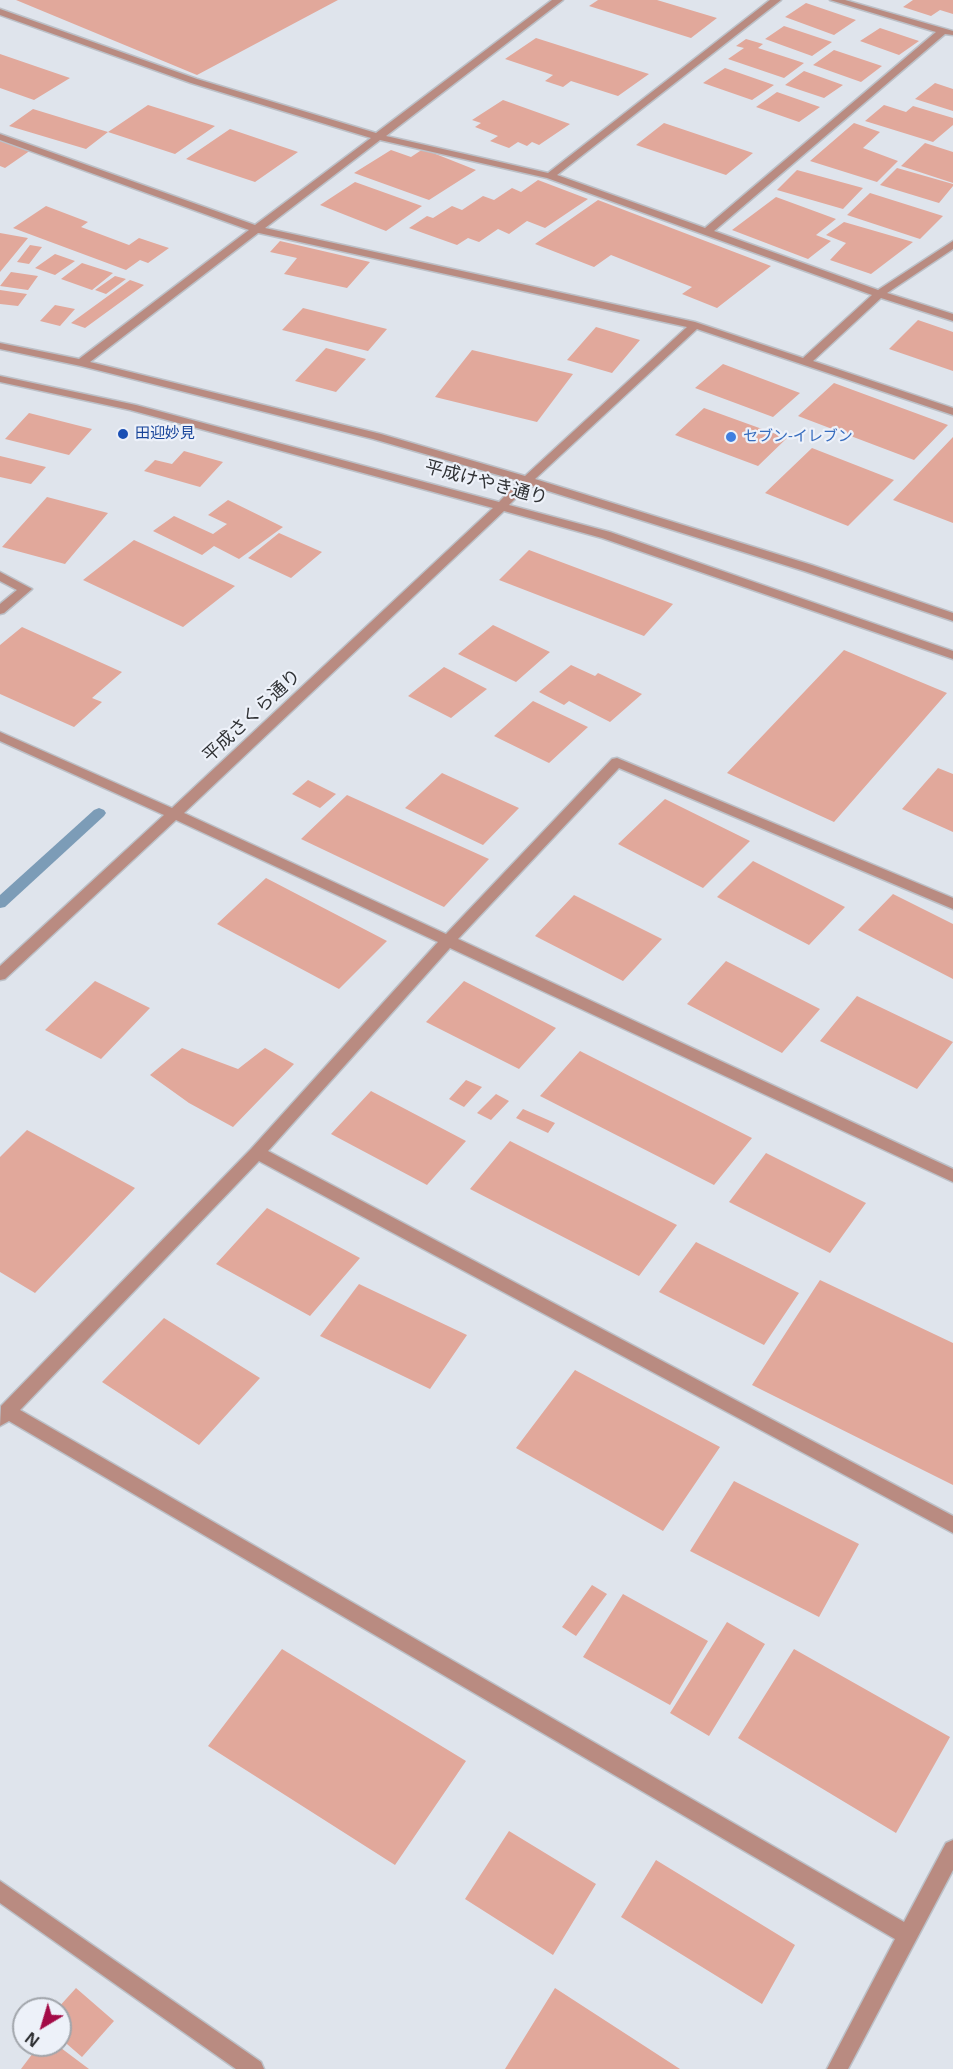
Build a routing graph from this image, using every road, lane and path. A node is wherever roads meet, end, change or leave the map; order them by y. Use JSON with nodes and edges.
{"nodes":[{"id":1,"x":558,"y":0,"type":"edge"},
{"id":2,"x":776,"y":0,"type":"edge"},
{"id":3,"x":835,"y":0,"type":"edge"},
{"id":4,"x":0,"y":12,"type":"edge"},
{"id":5,"x":948,"y":33,"type":"edge"},
{"id":6,"x":0,"y":137,"type":"edge"},
{"id":7,"x":378,"y":137,"type":"junction"},
{"id":8,"x":550,"y":176,"type":"junction"},
{"id":9,"x":259,"y":230,"type":"junction"},
{"id":10,"x":706,"y":233,"type":"junction"},
{"id":11,"x":953,"y":244,"type":"edge"},
{"id":12,"x":879,"y":294,"type":"junction"},
{"id":13,"x":953,"y":318,"type":"edge"},
{"id":14,"x":695,"y":326,"type":"junction"},
{"id":15,"x":0,"y":346,"type":"edge"},
{"id":16,"x":805,"y":362,"type":"junction"},
{"id":17,"x":81,"y":363,"type":"junction"},
{"id":18,"x":0,"y":379,"type":"edge"},
{"id":19,"x":953,"y":412,"type":"edge"},
{"id":20,"x":527,"y":480,"type":"junction"},
{"id":21,"x":502,"y":506,"type":"junction"},
{"id":22,"x":0,"y":576,"type":"edge"},
{"id":23,"x":0,"y":610,"type":"edge"},
{"id":24,"x":953,"y":617,"type":"edge"},
{"id":25,"x":953,"y":655,"type":"edge"},
{"id":26,"x":0,"y":736,"type":"edge"},
{"id":27,"x":174,"y":814,"type":"junction"},
{"id":28,"x":953,"y":904,"type":"edge"},
{"id":29,"x":448,"y":941,"type":"junction"},
{"id":30,"x":0,"y":975,"type":"edge"},
{"id":31,"x":257,"y":1153,"type":"junction"},
{"id":32,"x":953,"y":1176,"type":"edge"},
{"id":33,"x":4,"y":1415,"type":"edge"},
{"id":34,"x":953,"y":1525,"type":"edge"},
{"id":35,"x":953,"y":1850,"type":"edge"},
{"id":36,"x":0,"y":1891,"type":"edge"},
{"id":37,"x":908,"y":1935,"type":"junction"},
{"id":38,"x":254,"y":2069,"type":"edge"},
{"id":39,"x":837,"y":2069,"type":"edge"}],
"edges":[{"from":1,"to":7,"type":"street"},
{"from":2,"to":8,"type":"street"},
{"from":3,"to":5,"type":"street"},
{"from":4,"to":7,"type":"street"},
{"from":5,"to":10,"type":"street"},
{"from":6,"to":9,"type":"street"},
{"from":7,"to":8,"type":"street"},
{"from":7,"to":9,"type":"street"},
{"from":8,"to":10,"type":"street"},
{"from":9,"to":14,"type":"street"},
{"from":9,"to":17,"type":"street"},
{"from":10,"to":12,"type":"street"},
{"from":11,"to":12,"type":"street"},
{"from":12,"to":13,"type":"street"},
{"from":12,"to":16,"type":"street"},
{"from":14,"to":16,"type":"street"},
{"from":14,"to":20,"type":"street","name":"平成さくら通り"},
{"from":15,"to":17,"type":"street","name":"平成けやき通り"},
{"from":16,"to":19,"type":"street"},
{"from":17,"to":20,"type":"street","name":"平成けやき通り"},
{"from":18,"to":21,"type":"street","name":"平成けやき通り"},
{"from":20,"to":21,"type":"street","name":"平成さくら通り"},
{"from":20,"to":24,"type":"street","name":"平成けやき通り"},
{"from":21,"to":25,"type":"street","name":"平成けやき通り"},
{"from":21,"to":27,"type":"street","name":"平成さくら通り"},
{"from":22,"to":23,"type":"street"},
{"from":26,"to":27,"type":"street"},
{"from":27,"to":29,"type":"street"},
{"from":27,"to":30,"type":"street","name":"平成さくら通り"},
{"from":28,"to":29,"type":"street"},
{"from":29,"to":31,"type":"street"},
{"from":29,"to":32,"type":"street"},
{"from":31,"to":33,"type":"street"},
{"from":31,"to":34,"type":"street"},
{"from":33,"to":37,"type":"street"},
{"from":35,"to":37,"type":"street"},
{"from":36,"to":38,"type":"street"},
{"from":37,"to":39,"type":"street"}]}
